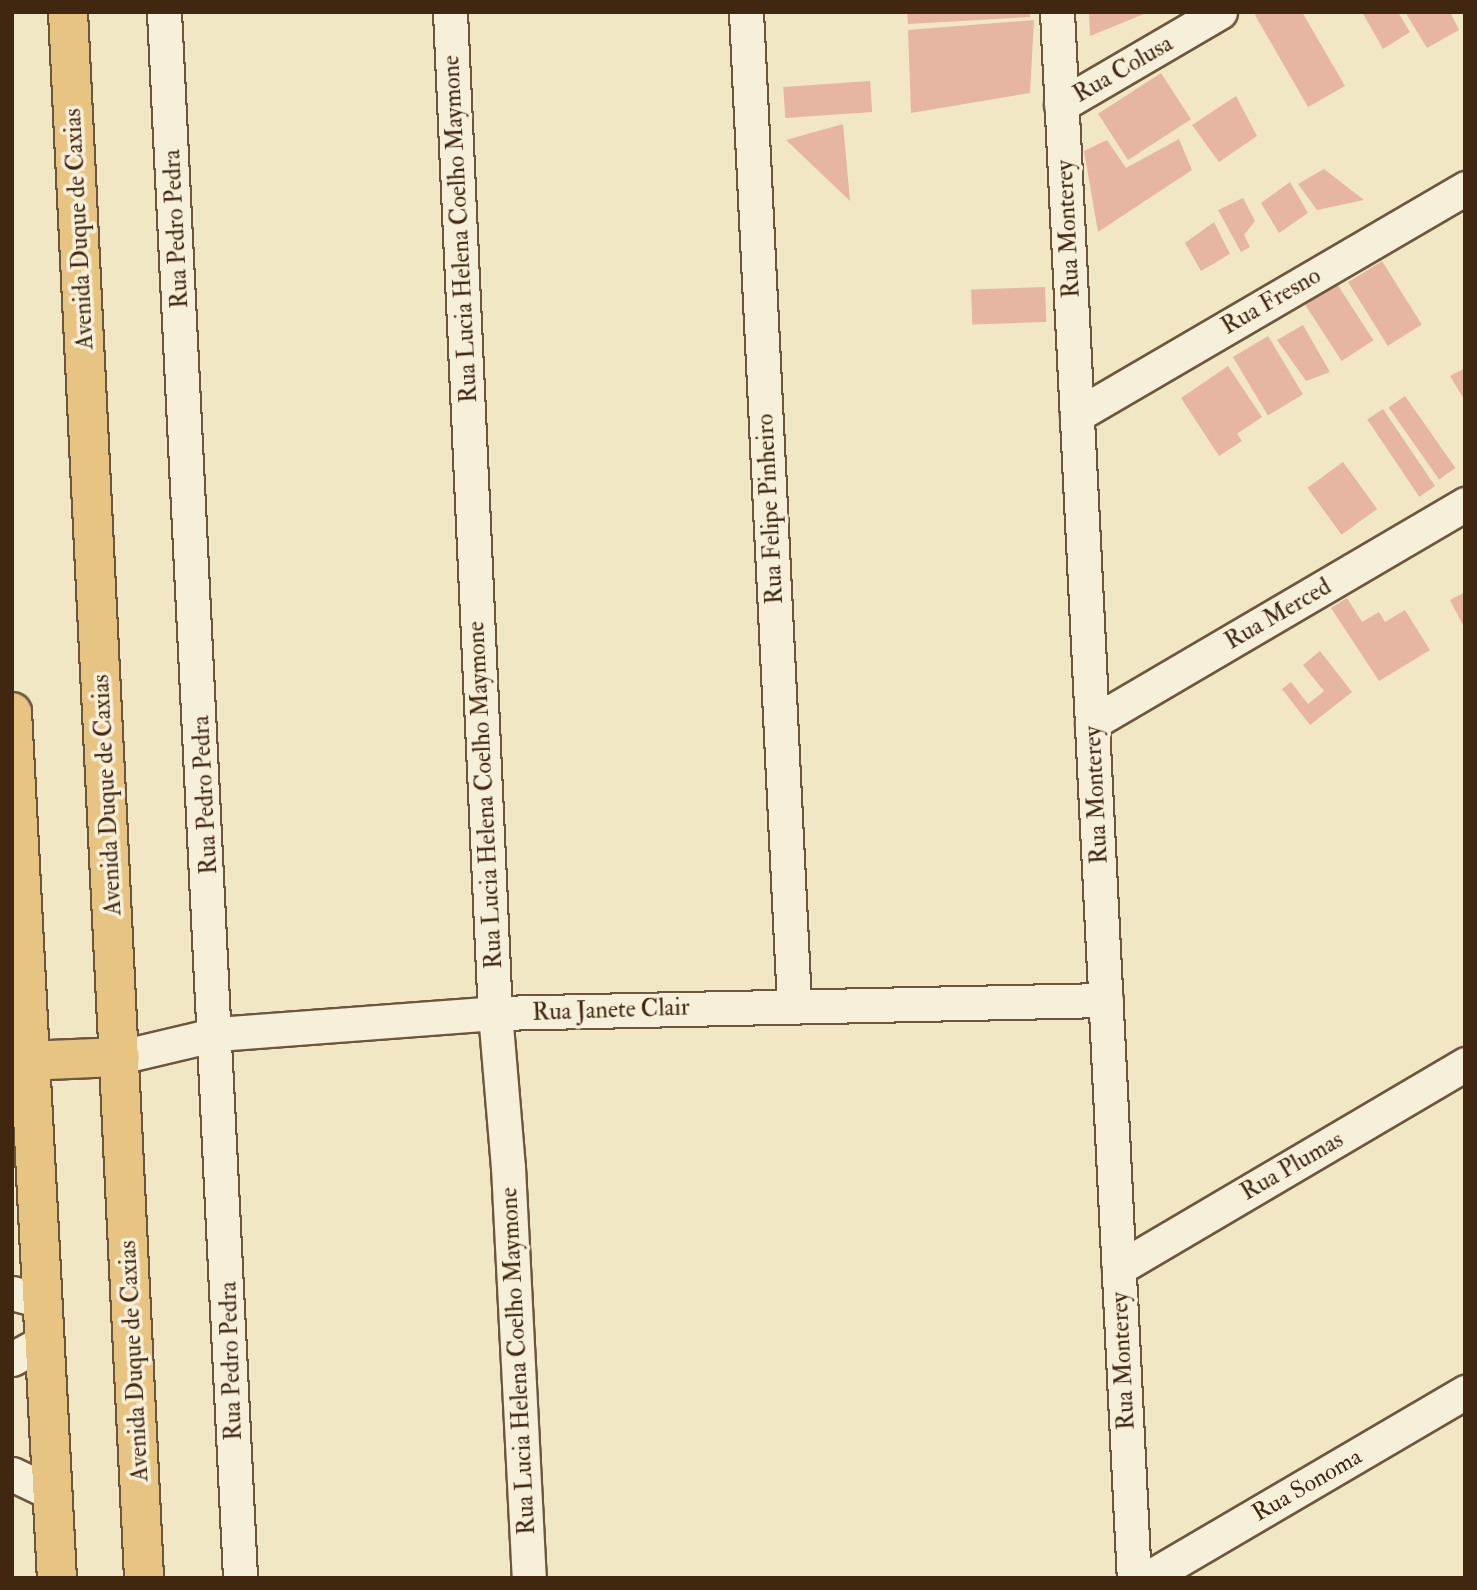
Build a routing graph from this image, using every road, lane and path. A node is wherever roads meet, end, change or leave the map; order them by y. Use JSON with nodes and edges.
{"nodes":[{"id":1,"x":68,"y":12,"type":"edge"},
{"id":2,"x":164,"y":12,"type":"edge"},
{"id":3,"x":450,"y":12,"type":"edge"},
{"id":4,"x":746,"y":12,"type":"edge"},
{"id":5,"x":1057,"y":12,"type":"edge"},
{"id":6,"x":1220,"y":12,"type":"edge"},
{"id":7,"x":1061,"y":105,"type":"junction"},
{"id":8,"x":1465,"y":188,"type":"edge"},
{"id":9,"x":1077,"y":415,"type":"junction"},
{"id":10,"x":1465,"y":504,"type":"edge"},
{"id":11,"x":12,"y":712,"type":"edge"},
{"id":12,"x":1092,"y":723,"type":"junction"},
{"id":13,"x":1105,"y":1000,"type":"junction"},
{"id":14,"x":794,"y":1006,"type":"junction"},
{"id":15,"x":495,"y":1013,"type":"junction"},
{"id":16,"x":217,"y":1034,"type":"junction"},
{"id":17,"x":120,"y":1057,"type":"junction"},
{"id":18,"x":27,"y":1061,"type":"junction"},
{"id":19,"x":1465,"y":1064,"type":"edge"},
{"id":20,"x":1119,"y":1268,"type":"junction"},
{"id":21,"x":27,"y":1297,"type":"edge"},
{"id":22,"x":28,"y":1350,"type":"edge"},
{"id":23,"x":1465,"y":1392,"type":"edge"},
{"id":24,"x":12,"y":1474,"type":"edge"},
{"id":25,"x":54,"y":1494,"type":"junction"},
{"id":26,"x":57,"y":1578,"type":"edge"},
{"id":27,"x":76,"y":1578,"type":"edge"},
{"id":28,"x":144,"y":1578,"type":"edge"},
{"id":29,"x":240,"y":1578,"type":"edge"},
{"id":30,"x":529,"y":1578,"type":"edge"},
{"id":31,"x":1134,"y":1578,"type":"edge"},
{"id":32,"x":1148,"y":1578,"type":"edge"}],
"edges":[{"from":1,"to":17,"type":"main road","name":"Avenida Duque de Caxias"},
{"from":2,"to":16,"type":"street","name":"Rua Pedro Pedra"},
{"from":3,"to":15,"type":"street","name":"Rua Lucia Helena Coelho Maymone"},
{"from":4,"to":14,"type":"street","name":"Rua Felipe Pinheiro"},
{"from":5,"to":7,"type":"street","name":"Rua Monterey"},
{"from":6,"to":7,"type":"street","name":"Rua Colusa"},
{"from":7,"to":9,"type":"street","name":"Rua Monterey"},
{"from":8,"to":9,"type":"street","name":"Rua Fresno"},
{"from":9,"to":12,"type":"street","name":"Rua Monterey"},
{"from":10,"to":12,"type":"street","name":"Rua Merced"},
{"from":11,"to":18,"type":"main road"},
{"from":12,"to":13,"type":"street","name":"Rua Monterey"},
{"from":13,"to":14,"type":"street","name":"Rua Janete Clair"},
{"from":13,"to":20,"type":"street","name":"Rua Monterey"},
{"from":14,"to":15,"type":"street","name":"Rua Janete Clair"},
{"from":15,"to":16,"type":"street","name":"Rua Janete Clair"},
{"from":15,"to":30,"type":"street","name":"Rua Lucia Helena Coelho Maymone"},
{"from":16,"to":17,"type":"street","name":"Rua Janete Clair"},
{"from":16,"to":29,"type":"street","name":"Rua Pedro Pedra"},
{"from":17,"to":18,"type":"main road"},
{"from":17,"to":28,"type":"main road","name":"Avenida Duque de Caxias"},
{"from":18,"to":21,"type":"main road"},
{"from":19,"to":20,"type":"street","name":"Rua Plumas"},
{"from":20,"to":31,"type":"street","name":"Rua Monterey"},
{"from":21,"to":22,"type":"main road"},
{"from":22,"to":25,"type":"main road"},
{"from":23,"to":32,"type":"street","name":"Rua Sonoma"},
{"from":24,"to":25,"type":"street"},
{"from":25,"to":26,"type":"main road"},
{"from":25,"to":27,"type":"main road"}]}
